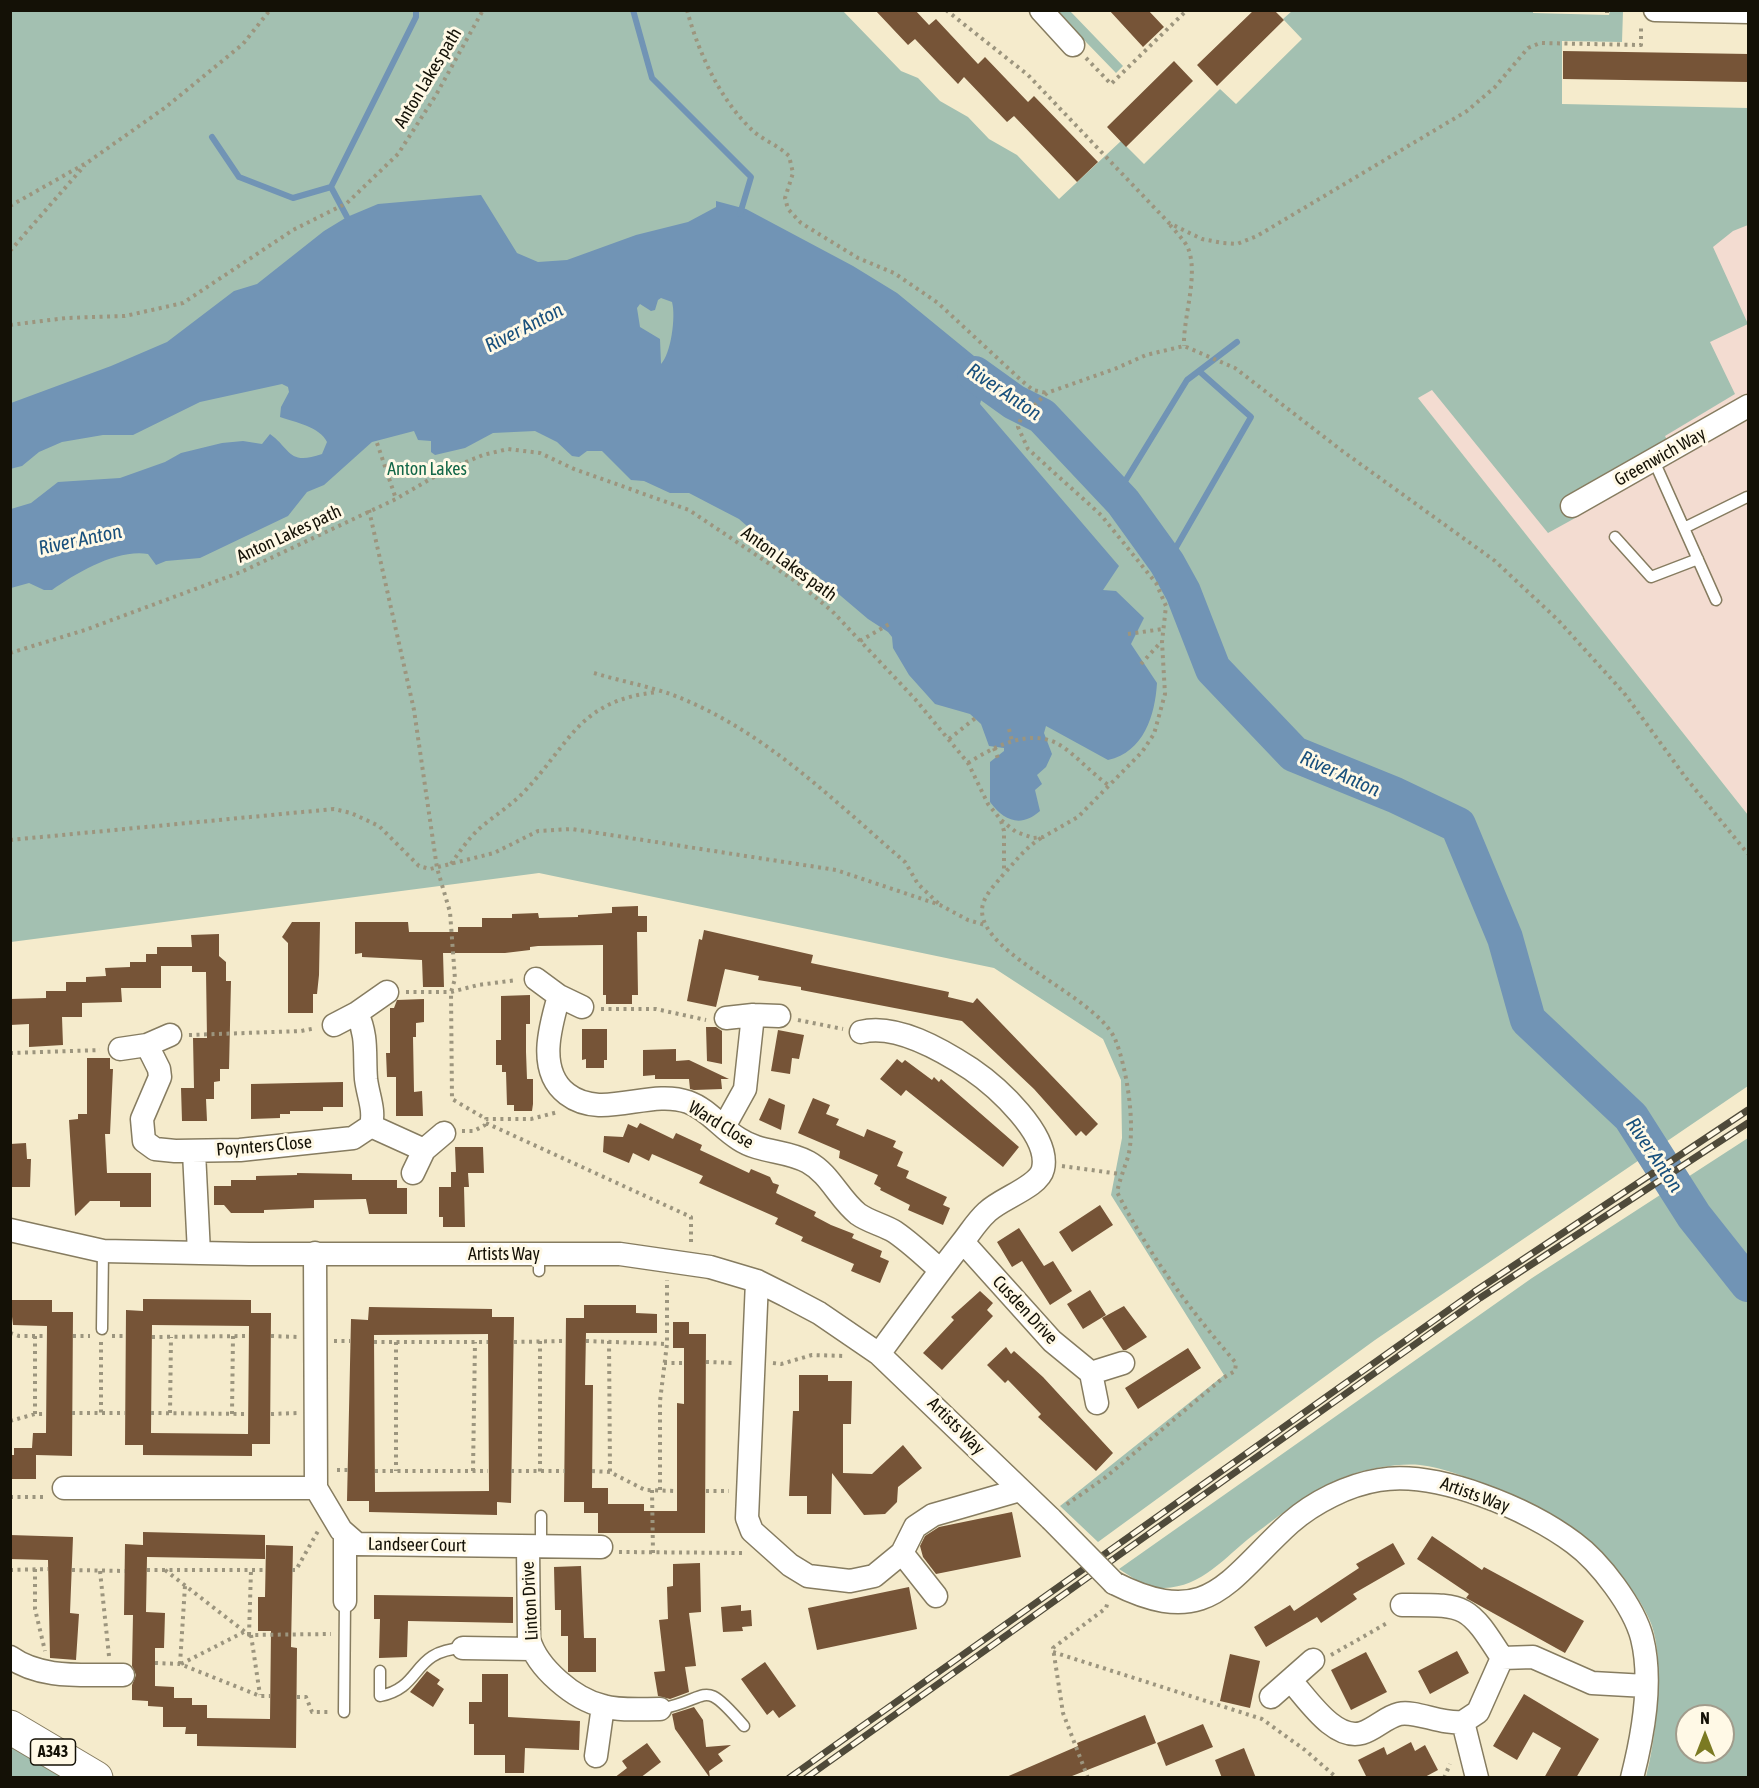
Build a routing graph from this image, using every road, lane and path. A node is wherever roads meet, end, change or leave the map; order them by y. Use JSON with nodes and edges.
{"nodes":[{"id":1,"x":270,"y":10,"type":"edge"},
{"id":2,"x":483,"y":10,"type":"edge"},
{"id":3,"x":687,"y":10,"type":"edge"},
{"id":4,"x":946,"y":10,"type":"edge"},
{"id":5,"x":1041,"y":10,"type":"edge"},
{"id":6,"x":1187,"y":10,"type":"edge"},
{"id":7,"x":1749,"y":12,"type":"edge"},
{"id":8,"x":1648,"y":16,"type":"edge"},
{"id":9,"x":1073,"y":45,"type":"joint"},
{"id":10,"x":88,"y":162,"type":"junction"},
{"id":11,"x":10,"y":206,"type":"edge"},
{"id":12,"x":1168,"y":223,"type":"junction"},
{"id":13,"x":10,"y":251,"type":"edge"},
{"id":14,"x":10,"y":325,"type":"edge"},
{"id":15,"x":1184,"y":346,"type":"junction"},
{"id":16,"x":1047,"y":393,"type":"junction"},
{"id":17,"x":1749,"y":406,"type":"edge"},
{"id":18,"x":376,"y":443,"type":"dead end"},
{"id":19,"x":1654,"y":461,"type":"junction"},
{"id":20,"x":1747,"y":497,"type":"edge"},
{"id":21,"x":396,"y":499,"type":"junction"},
{"id":22,"x":1572,"y":506,"type":"dead end"},
{"id":23,"x":369,"y":510,"type":"junction"},
{"id":24,"x":1684,"y":528,"type":"junction"},
{"id":25,"x":1615,"y":537,"type":"dead end"},
{"id":26,"x":1698,"y":559,"type":"junction"},
{"id":27,"x":1716,"y":600,"type":"dead end"},
{"id":28,"x":891,"y":623,"type":"dead end"},
{"id":29,"x":1163,"y":629,"type":"junction"},
{"id":30,"x":1128,"y":634,"type":"dead end"},
{"id":31,"x":860,"y":641,"type":"junction"},
{"id":32,"x":1162,"y":642,"type":"junction"},
{"id":33,"x":10,"y":653,"type":"edge"},
{"id":34,"x":1141,"y":664,"type":"dead end"},
{"id":35,"x":594,"y":673,"type":"dead end"},
{"id":36,"x":662,"y":692,"type":"junction"},
{"id":37,"x":978,"y":716,"type":"dead end"},
{"id":38,"x":1010,"y":729,"type":"dead end"},
{"id":39,"x":949,"y":739,"type":"junction"},
{"id":40,"x":1012,"y":741,"type":"junction"},
{"id":41,"x":994,"y":748,"type":"junction"},
{"id":42,"x":999,"y":761,"type":"dead end"},
{"id":43,"x":968,"y":763,"type":"junction"},
{"id":44,"x":1110,"y":786,"type":"junction"},
{"id":45,"x":1001,"y":820,"type":"junction"},
{"id":46,"x":1043,"y":837,"type":"junction"},
{"id":47,"x":10,"y":840,"type":"edge"},
{"id":48,"x":1749,"y":854,"type":"edge"},
{"id":49,"x":452,"y":864,"type":"junction"},
{"id":50,"x":437,"y":868,"type":"junction"},
{"id":51,"x":1004,"y":874,"type":"junction"},
{"id":52,"x":940,"y":904,"type":"junction"},
{"id":53,"x":985,"y":925,"type":"junction"},
{"id":54,"x":536,"y":980,"type":"joint"},
{"id":55,"x":387,"y":993,"type":"joint"},
{"id":56,"x":452,"y":993,"type":"junction"},
{"id":57,"x":559,"y":996,"type":"junction"},
{"id":58,"x":582,"y":1007,"type":"joint"},
{"id":59,"x":357,"y":1013,"type":"junction"},
{"id":60,"x":753,"y":1015,"type":"junction"},
{"id":61,"x":779,"y":1016,"type":"joint"},
{"id":62,"x":726,"y":1018,"type":"joint"},
{"id":63,"x":334,"y":1025,"type":"joint"},
{"id":64,"x":861,"y":1032,"type":"joint"},
{"id":65,"x":170,"y":1035,"type":"joint"},
{"id":66,"x":147,"y":1046,"type":"junction"},
{"id":67,"x":120,"y":1049,"type":"joint"},
{"id":68,"x":10,"y":1053,"type":"edge"},
{"id":69,"x":585,"y":1103,"type":"junction"},
{"id":70,"x":486,"y":1121,"type":"junction"},
{"id":71,"x":724,"y":1125,"type":"junction"},
{"id":72,"x":371,"y":1126,"type":"junction"},
{"id":73,"x":444,"y":1133,"type":"joint"},
{"id":74,"x":424,"y":1150,"type":"junction"},
{"id":75,"x":195,"y":1152,"type":"junction"},
{"id":76,"x":1043,"y":1163,"type":"junction"},
{"id":77,"x":413,"y":1173,"type":"dead end"},
{"id":78,"x":1120,"y":1174,"type":"junction"},
{"id":79,"x":10,"y":1230,"type":"edge"},
{"id":80,"x":963,"y":1242,"type":"junction"},
{"id":81,"x":103,"y":1251,"type":"junction"},
{"id":82,"x":199,"y":1253,"type":"junction"},
{"id":83,"x":315,"y":1253,"type":"junction"},
{"id":84,"x":667,"y":1259,"type":"junction"},
{"id":85,"x":692,"y":1263,"type":"junction"},
{"id":86,"x":940,"y":1270,"type":"junction"},
{"id":87,"x":756,"y":1281,"type":"junction"},
{"id":88,"x":101,"y":1332,"type":"joint"},
{"id":89,"x":10,"y":1333,"type":"edge"},
{"id":90,"x":35,"y":1336,"type":"junction"},
{"id":91,"x":47,"y":1336,"type":"dead end"},
{"id":92,"x":233,"y":1336,"type":"junction"},
{"id":93,"x":249,"y":1336,"type":"dead end"},
{"id":94,"x":152,"y":1337,"type":"dead end"},
{"id":95,"x":171,"y":1337,"type":"junction"},
{"id":96,"x":540,"y":1341,"type":"junction"},
{"id":97,"x":566,"y":1341,"type":"dead end"},
{"id":98,"x":586,"y":1341,"type":"dead end"},
{"id":99,"x":609,"y":1341,"type":"junction"},
{"id":100,"x":374,"y":1342,"type":"dead end"},
{"id":101,"x":396,"y":1342,"type":"junction"},
{"id":102,"x":475,"y":1342,"type":"junction"},
{"id":103,"x":488,"y":1342,"type":"dead end"},
{"id":104,"x":514,"y":1342,"type":"dead end"},
{"id":105,"x":667,"y":1344,"type":"junction"},
{"id":106,"x":880,"y":1355,"type":"junction"},
{"id":107,"x":706,"y":1362,"type":"dead end"},
{"id":108,"x":664,"y":1363,"type":"junction"},
{"id":109,"x":684,"y":1363,"type":"dead end"},
{"id":110,"x":753,"y":1363,"type":"junction"},
{"id":111,"x":1123,"y":1363,"type":"dead end"},
{"id":112,"x":1091,"y":1373,"type":"junction"},
{"id":113,"x":1096,"y":1403,"type":"dead end"},
{"id":114,"x":72,"y":1413,"type":"dead end"},
{"id":115,"x":101,"y":1413,"type":"junction"},
{"id":116,"x":125,"y":1413,"type":"dead end"},
{"id":117,"x":151,"y":1413,"type":"dead end"},
{"id":118,"x":170,"y":1413,"type":"junction"},
{"id":119,"x":35,"y":1414,"type":"junction"},
{"id":120,"x":46,"y":1414,"type":"dead end"},
{"id":121,"x":232,"y":1414,"type":"junction"},
{"id":122,"x":248,"y":1414,"type":"dead end"},
{"id":123,"x":10,"y":1421,"type":"edge"},
{"id":124,"x":375,"y":1471,"type":"dead end"},
{"id":125,"x":396,"y":1471,"type":"junction"},
{"id":126,"x":473,"y":1471,"type":"junction"},
{"id":127,"x":489,"y":1471,"type":"dead end"},
{"id":128,"x":511,"y":1471,"type":"dead end"},
{"id":129,"x":565,"y":1471,"type":"dead end"},
{"id":130,"x":592,"y":1471,"type":"dead end"},
{"id":131,"x":610,"y":1472,"type":"junction"},
{"id":132,"x":540,"y":1473,"type":"junction"},
{"id":133,"x":64,"y":1488,"type":"joint"},
{"id":134,"x":316,"y":1488,"type":"junction"},
{"id":135,"x":652,"y":1490,"type":"junction"},
{"id":136,"x":660,"y":1490,"type":"junction"},
{"id":137,"x":1020,"y":1490,"type":"junction"},
{"id":138,"x":677,"y":1491,"type":"dead end"},
{"id":139,"x":10,"y":1497,"type":"edge"},
{"id":140,"x":328,"y":1512,"type":"junction"},
{"id":141,"x":541,"y":1516,"type":"dead end"},
{"id":142,"x":1049,"y":1518,"type":"junction"},
{"id":143,"x":345,"y":1536,"type":"junction"},
{"id":144,"x":534,"y":1547,"type":"junction"},
{"id":145,"x":602,"y":1547,"type":"joint"},
{"id":146,"x":902,"y":1552,"type":"junction"},
{"id":147,"x":653,"y":1553,"type":"junction"},
{"id":148,"x":785,"y":1556,"type":"junction"},
{"id":149,"x":35,"y":1569,"type":"junction"},
{"id":150,"x":48,"y":1569,"type":"dead end"},
{"id":151,"x":10,"y":1570,"type":"edge"},
{"id":152,"x":72,"y":1570,"type":"dead end"},
{"id":153,"x":100,"y":1570,"type":"junction"},
{"id":154,"x":125,"y":1570,"type":"dead end"},
{"id":155,"x":147,"y":1570,"type":"dead end"},
{"id":156,"x":165,"y":1570,"type":"junction"},
{"id":157,"x":250,"y":1570,"type":"junction"},
{"id":158,"x":266,"y":1570,"type":"dead end"},
{"id":159,"x":292,"y":1570,"type":"dead end"},
{"id":160,"x":1114,"y":1582,"type":"junction"},
{"id":161,"x":186,"y":1586,"type":"junction"},
{"id":162,"x":936,"y":1596,"type":"dead end"},
{"id":163,"x":345,"y":1600,"type":"joint"},
{"id":164,"x":1402,"y":1605,"type":"joint"},
{"id":165,"x":244,"y":1632,"type":"junction"},
{"id":166,"x":345,"y":1634,"type":"junction"},
{"id":167,"x":250,"y":1635,"type":"junction"},
{"id":168,"x":463,"y":1648,"type":"joint"},
{"id":169,"x":532,"y":1648,"type":"junction"},
{"id":170,"x":1053,"y":1652,"type":"junction"},
{"id":171,"x":10,"y":1657,"type":"edge"},
{"id":172,"x":1502,"y":1658,"type":"junction"},
{"id":173,"x":1313,"y":1660,"type":"joint"},
{"id":174,"x":155,"y":1664,"type":"dead end"},
{"id":175,"x":180,"y":1664,"type":"junction"},
{"id":176,"x":116,"y":1669,"type":"joint"},
{"id":177,"x":380,"y":1671,"type":"dead end"},
{"id":178,"x":51,"y":1673,"type":"junction"},
{"id":179,"x":1291,"y":1681,"type":"junction"},
{"id":180,"x":1646,"y":1686,"type":"junction"},
{"id":181,"x":260,"y":1696,"type":"junction"},
{"id":182,"x":270,"y":1696,"type":"dead end"},
{"id":183,"x":297,"y":1697,"type":"dead end"},
{"id":184,"x":1271,"y":1698,"type":"dead end"},
{"id":185,"x":603,"y":1707,"type":"junction"},
{"id":186,"x":660,"y":1709,"type":"joint"},
{"id":187,"x":344,"y":1712,"type":"joint"},
{"id":188,"x":1463,"y":1722,"type":"junction"},
{"id":189,"x":744,"y":1726,"type":"dead end"},
{"id":190,"x":10,"y":1727,"type":"edge"},
{"id":191,"x":596,"y":1756,"type":"dead end"},
{"id":192,"x":1448,"y":1758,"type":"dead end"},
{"id":193,"x":96,"y":1778,"type":"edge"},
{"id":194,"x":1088,"y":1778,"type":"edge"},
{"id":195,"x":1337,"y":1778,"type":"edge"},
{"id":196,"x":1444,"y":1778,"type":"edge"},
{"id":197,"x":1477,"y":1778,"type":"edge"},
{"id":198,"x":1632,"y":1778,"type":"edge"}],
"edges":[{"from":1,"to":10,"type":"path"},
{"from":2,"to":14,"type":"path","name":"Anton Lakes path"},
{"from":3,"to":16,"type":"path"},
{"from":4,"to":12,"type":"path"},
{"from":5,"to":9,"type":"street"},
{"from":6,"to":9,"type":"path"},
{"from":7,"to":8,"type":"street"},
{"from":8,"to":12,"type":"path"},
{"from":10,"to":11,"type":"path"},
{"from":10,"to":13,"type":"path"},
{"from":12,"to":15,"type":"path"},
{"from":15,"to":16,"type":"path"},
{"from":15,"to":48,"type":"path"},
{"from":16,"to":29,"type":"path"},
{"from":17,"to":19,"type":"street","name":"Greenwich Way"},
{"from":18,"to":21,"type":"path"},
{"from":19,"to":22,"type":"street","name":"Greenwich Way"},
{"from":19,"to":24,"type":"lane"},
{"from":20,"to":24,"type":"lane"},
{"from":21,"to":23,"type":"path","name":"Anton Lakes path"},
{"from":21,"to":31,"type":"path","name":"Anton Lakes path"},
{"from":23,"to":33,"type":"path","name":"Anton Lakes path"},
{"from":23,"to":50,"type":"path"},
{"from":24,"to":26,"type":"lane"},
{"from":25,"to":26,"type":"lane"},
{"from":26,"to":27,"type":"lane"},
{"from":28,"to":31,"type":"path"},
{"from":29,"to":30,"type":"path"},
{"from":29,"to":32,"type":"path"},
{"from":31,"to":39,"type":"path","name":"Anton Lakes path"},
{"from":32,"to":34,"type":"path"},
{"from":32,"to":44,"type":"path"},
{"from":35,"to":36,"type":"path"},
{"from":36,"to":49,"type":"path"},
{"from":36,"to":52,"type":"path"},
{"from":37,"to":39,"type":"path"},
{"from":38,"to":40,"type":"path"},
{"from":39,"to":43,"type":"path","name":"Anton Lakes path"},
{"from":40,"to":41,"type":"path"},
{"from":40,"to":44,"type":"path"},
{"from":41,"to":42,"type":"path"},
{"from":41,"to":43,"type":"path"},
{"from":43,"to":45,"type":"path","name":"Anton Lakes path"},
{"from":44,"to":46,"type":"path"},
{"from":45,"to":46,"type":"path","name":"Anton Lakes path"},
{"from":45,"to":51,"type":"path"},
{"from":46,"to":51,"type":"path"},
{"from":47,"to":50,"type":"path"},
{"from":49,"to":50,"type":"path"},
{"from":49,"to":52,"type":"path"},
{"from":50,"to":56,"type":"path"},
{"from":51,"to":53,"type":"path"},
{"from":52,"to":53,"type":"path"},
{"from":53,"to":78,"type":"path"},
{"from":54,"to":56,"type":"path"},
{"from":54,"to":57,"type":"street"},
{"from":55,"to":56,"type":"path"},
{"from":55,"to":59,"type":"street"},
{"from":56,"to":70,"type":"path"},
{"from":57,"to":58,"type":"street"},
{"from":57,"to":69,"type":"street"},
{"from":58,"to":62,"type":"path"},
{"from":59,"to":63,"type":"street"},
{"from":59,"to":72,"type":"street"},
{"from":60,"to":61,"type":"street"},
{"from":60,"to":62,"type":"street"},
{"from":60,"to":71,"type":"street"},
{"from":61,"to":64,"type":"path"},
{"from":63,"to":65,"type":"path"},
{"from":64,"to":76,"type":"street"},
{"from":65,"to":66,"type":"street"},
{"from":66,"to":67,"type":"street"},
{"from":66,"to":75,"type":"street","name":"Poynters Close"},
{"from":67,"to":68,"type":"path"},
{"from":69,"to":70,"type":"path"},
{"from":69,"to":71,"type":"street","name":"Ward Close"},
{"from":70,"to":73,"type":"path"},
{"from":70,"to":85,"type":"path"},
{"from":71,"to":86,"type":"street","name":"Ward Close"},
{"from":72,"to":74,"type":"street"},
{"from":72,"to":75,"type":"street","name":"Poynters Close"},
{"from":73,"to":74,"type":"street"},
{"from":74,"to":77,"type":"street"},
{"from":75,"to":82,"type":"street"},
{"from":76,"to":78,"type":"path"},
{"from":76,"to":80,"type":"street"},
{"from":78,"to":142,"type":"path"},
{"from":79,"to":81,"type":"street","name":"Artists Way"},
{"from":80,"to":86,"type":"street"},
{"from":80,"to":112,"type":"street","name":"Cusden Drive"},
{"from":81,"to":82,"type":"street","name":"Artists Way"},
{"from":81,"to":88,"type":"lane"},
{"from":82,"to":83,"type":"street","name":"Artists Way"},
{"from":83,"to":84,"type":"street","name":"Artists Way"},
{"from":83,"to":134,"type":"street","name":"Landseer Court"},
{"from":84,"to":85,"type":"street","name":"Artists Way"},
{"from":84,"to":105,"type":"path"},
{"from":85,"to":87,"type":"street","name":"Artists Way"},
{"from":86,"to":106,"type":"street"},
{"from":87,"to":106,"type":"street","name":"Artists Way"},
{"from":87,"to":110,"type":"street"},
{"from":88,"to":115,"type":"path"},
{"from":89,"to":90,"type":"path"},
{"from":90,"to":91,"type":"path"},
{"from":90,"to":119,"type":"path"},
{"from":92,"to":93,"type":"path"},
{"from":92,"to":95,"type":"path"},
{"from":92,"to":121,"type":"path"},
{"from":94,"to":95,"type":"path"},
{"from":95,"to":118,"type":"path"},
{"from":96,"to":97,"type":"path"},
{"from":96,"to":104,"type":"path"},
{"from":96,"to":132,"type":"path"},
{"from":98,"to":99,"type":"path"},
{"from":99,"to":105,"type":"path"},
{"from":99,"to":131,"type":"path"},
{"from":100,"to":101,"type":"path"},
{"from":101,"to":102,"type":"path"},
{"from":101,"to":125,"type":"path"},
{"from":102,"to":103,"type":"path"},
{"from":102,"to":126,"type":"path"},
{"from":105,"to":108,"type":"path"},
{"from":106,"to":110,"type":"path"},
{"from":106,"to":137,"type":"street","name":"Artists Way"},
{"from":107,"to":110,"type":"path"},
{"from":108,"to":109,"type":"path"},
{"from":108,"to":136,"type":"path"},
{"from":110,"to":148,"type":"street"},
{"from":111,"to":112,"type":"street"},
{"from":112,"to":113,"type":"street"},
{"from":114,"to":115,"type":"path"},
{"from":115,"to":116,"type":"path"},
{"from":117,"to":118,"type":"path"},
{"from":118,"to":121,"type":"path"},
{"from":119,"to":120,"type":"path"},
{"from":119,"to":123,"type":"path"},
{"from":121,"to":122,"type":"path"},
{"from":124,"to":125,"type":"path"},
{"from":125,"to":126,"type":"path"},
{"from":126,"to":127,"type":"path"},
{"from":128,"to":132,"type":"path"},
{"from":129,"to":132,"type":"path"},
{"from":130,"to":131,"type":"path"},
{"from":131,"to":135,"type":"path"},
{"from":133,"to":134,"type":"street"},
{"from":133,"to":139,"type":"path"},
{"from":134,"to":140,"type":"street","name":"Landseer Court"},
{"from":135,"to":136,"type":"path"},
{"from":135,"to":147,"type":"path"},
{"from":136,"to":138,"type":"path"},
{"from":137,"to":142,"type":"street","name":"Artists Way"},
{"from":137,"to":146,"type":"street"},
{"from":140,"to":143,"type":"street","name":"Landseer Court"},
{"from":140,"to":159,"type":"path"},
{"from":141,"to":144,"type":"lane"},
{"from":142,"to":160,"type":"street","name":"Artists Way","bridge":true},
{"from":143,"to":144,"type":"street","name":"Landseer Court"},
{"from":143,"to":163,"type":"street"},
{"from":144,"to":145,"type":"street","name":"Landseer Court"},
{"from":144,"to":169,"type":"street","name":"Linton Drive"},
{"from":145,"to":147,"type":"path"},
{"from":146,"to":148,"type":"street"},
{"from":146,"to":162,"type":"street"},
{"from":147,"to":148,"type":"path"},
{"from":149,"to":150,"type":"path"},
{"from":149,"to":151,"type":"path"},
{"from":149,"to":178,"type":"path"},
{"from":152,"to":153,"type":"path"},
{"from":153,"to":154,"type":"path"},
{"from":153,"to":176,"type":"path"},
{"from":155,"to":156,"type":"path"},
{"from":156,"to":157,"type":"path"},
{"from":156,"to":161,"type":"path"},
{"from":157,"to":158,"type":"path"},
{"from":157,"to":167,"type":"path"},
{"from":160,"to":170,"type":"path"},
{"from":160,"to":180,"type":"street","name":"Artists Way"},
{"from":161,"to":165,"type":"path"},
{"from":161,"to":175,"type":"path"},
{"from":163,"to":166,"type":"lane"},
{"from":164,"to":172,"type":"street"},
{"from":164,"to":173,"type":"path"},
{"from":165,"to":167,"type":"path"},
{"from":165,"to":175,"type":"path"},
{"from":166,"to":167,"type":"path"},
{"from":166,"to":187,"type":"lane"},
{"from":167,"to":181,"type":"path"},
{"from":168,"to":169,"type":"street"},
{"from":168,"to":177,"type":"lane"},
{"from":169,"to":185,"type":"street","name":"Linton Drive"},
{"from":170,"to":194,"type":"path"},
{"from":170,"to":195,"type":"path"},
{"from":171,"to":178,"type":"street"},
{"from":172,"to":180,"type":"street"},
{"from":172,"to":188,"type":"street"},
{"from":173,"to":179,"type":"street"},
{"from":174,"to":175,"type":"path"},
{"from":175,"to":181,"type":"path"},
{"from":176,"to":178,"type":"street"},
{"from":179,"to":184,"type":"street"},
{"from":179,"to":188,"type":"street"},
{"from":180,"to":198,"type":"street","name":"Artists Way"},
{"from":181,"to":182,"type":"path"},
{"from":183,"to":187,"type":"path"},
{"from":185,"to":186,"type":"street","name":"Linton Drive"},
{"from":185,"to":191,"type":"street"},
{"from":186,"to":189,"type":"lane"},
{"from":188,"to":197,"type":"street"},
{"from":190,"to":193,"type":"main road","number":"A343"},
{"from":192,"to":196,"type":"path"}]}
